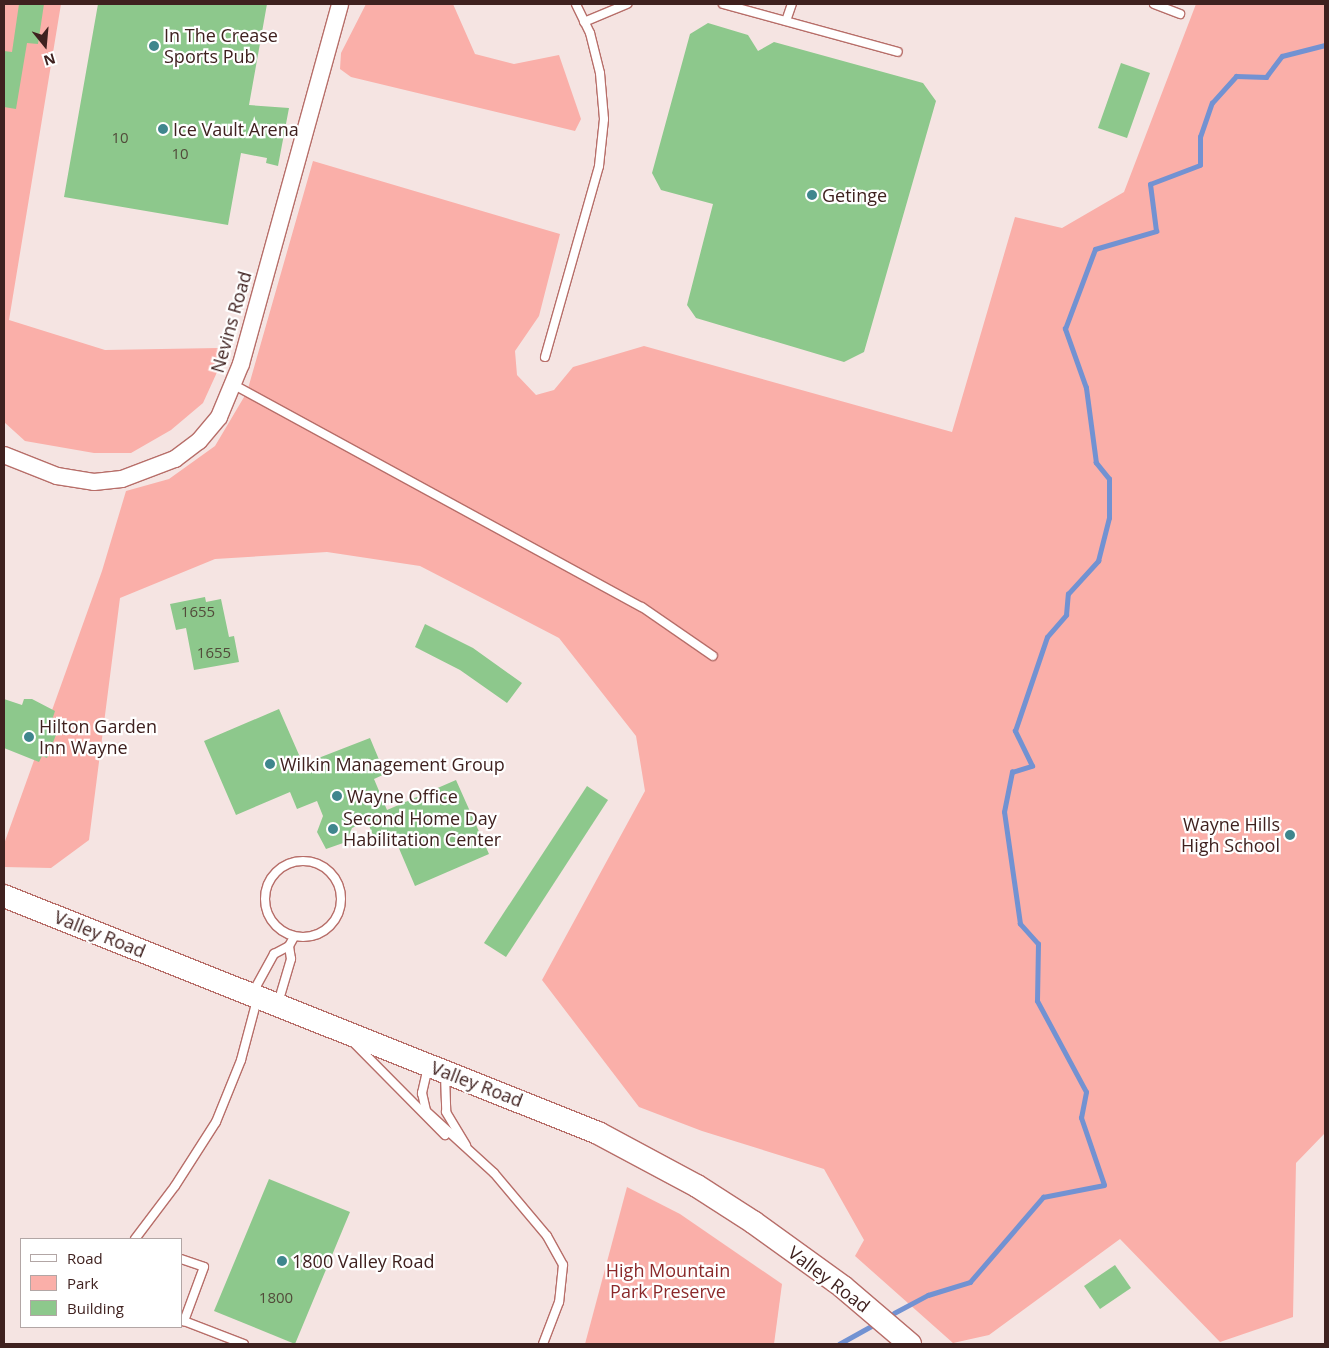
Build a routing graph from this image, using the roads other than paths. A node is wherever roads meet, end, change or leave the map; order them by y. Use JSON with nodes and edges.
{"nodes":[{"id":1,"x":340,"y":4,"type":"edge"},
{"id":2,"x":576,"y":4,"type":"edge"},
{"id":3,"x":627,"y":4,"type":"edge"},
{"id":4,"x":723,"y":4,"type":"edge"},
{"id":5,"x":792,"y":4,"type":"edge"},
{"id":6,"x":1154,"y":4,"type":"edge"},
{"id":7,"x":1180,"y":14,"type":"dead end"},
{"id":8,"x":786,"y":21,"type":"junction"},
{"id":9,"x":584,"y":22,"type":"junction"},
{"id":10,"x":898,"y":52,"type":"dead end"},
{"id":11,"x":545,"y":357,"type":"dead end"},
{"id":12,"x":234,"y":385,"type":"junction"},
{"id":13,"x":4,"y":455,"type":"edge"},
{"id":14,"x":713,"y":656,"type":"dead end"},
{"id":15,"x":4,"y":896,"type":"edge"},
{"id":16,"x":294,"y":937,"type":"junction"},
{"id":17,"x":289,"y":946,"type":"junction"},
{"id":18,"x":262,"y":1000,"type":"junction"},
{"id":19,"x":343,"y":1030,"type":"junction"},
{"id":20,"x":437,"y":1069,"type":"junction"},
{"id":21,"x":470,"y":1151,"type":"junction"},
{"id":22,"x":136,"y":1238,"type":"edge"},
{"id":23,"x":182,"y":1259,"type":"edge"},
{"id":24,"x":244,"y":1344,"type":"edge"},
{"id":25,"x":543,"y":1344,"type":"edge"},
{"id":26,"x":910,"y":1344,"type":"edge"}],
"edges":[{"from":1,"to":12,"type":"street","name":"Nevins Road"},
{"from":2,"to":9,"type":"lane"},
{"from":3,"to":9,"type":"lane"},
{"from":4,"to":8,"type":"lane"},
{"from":5,"to":8,"type":"lane"},
{"from":6,"to":7,"type":"lane"},
{"from":8,"to":10,"type":"lane"},
{"from":9,"to":11,"type":"lane"},
{"from":12,"to":13,"type":"street","name":"Nevins Road"},
{"from":12,"to":14,"type":"lane"},
{"from":15,"to":18,"type":"main road","name":"Valley Road"},
{"from":16,"to":16,"type":"lane"},
{"from":16,"to":17,"type":"lane"},
{"from":17,"to":18,"type":"lane"},
{"from":17,"to":18,"type":"lane"},
{"from":18,"to":19,"type":"main road","name":"Valley Road"},
{"from":18,"to":22,"type":"lane"},
{"from":19,"to":20,"type":"main road","name":"Valley Road"},
{"from":19,"to":21,"type":"lane"},
{"from":20,"to":21,"type":"lane"},
{"from":20,"to":21,"type":"lane"},
{"from":20,"to":26,"type":"main road","name":"Valley Road"},
{"from":21,"to":25,"type":"lane"},
{"from":23,"to":24,"type":"lane"}]}
